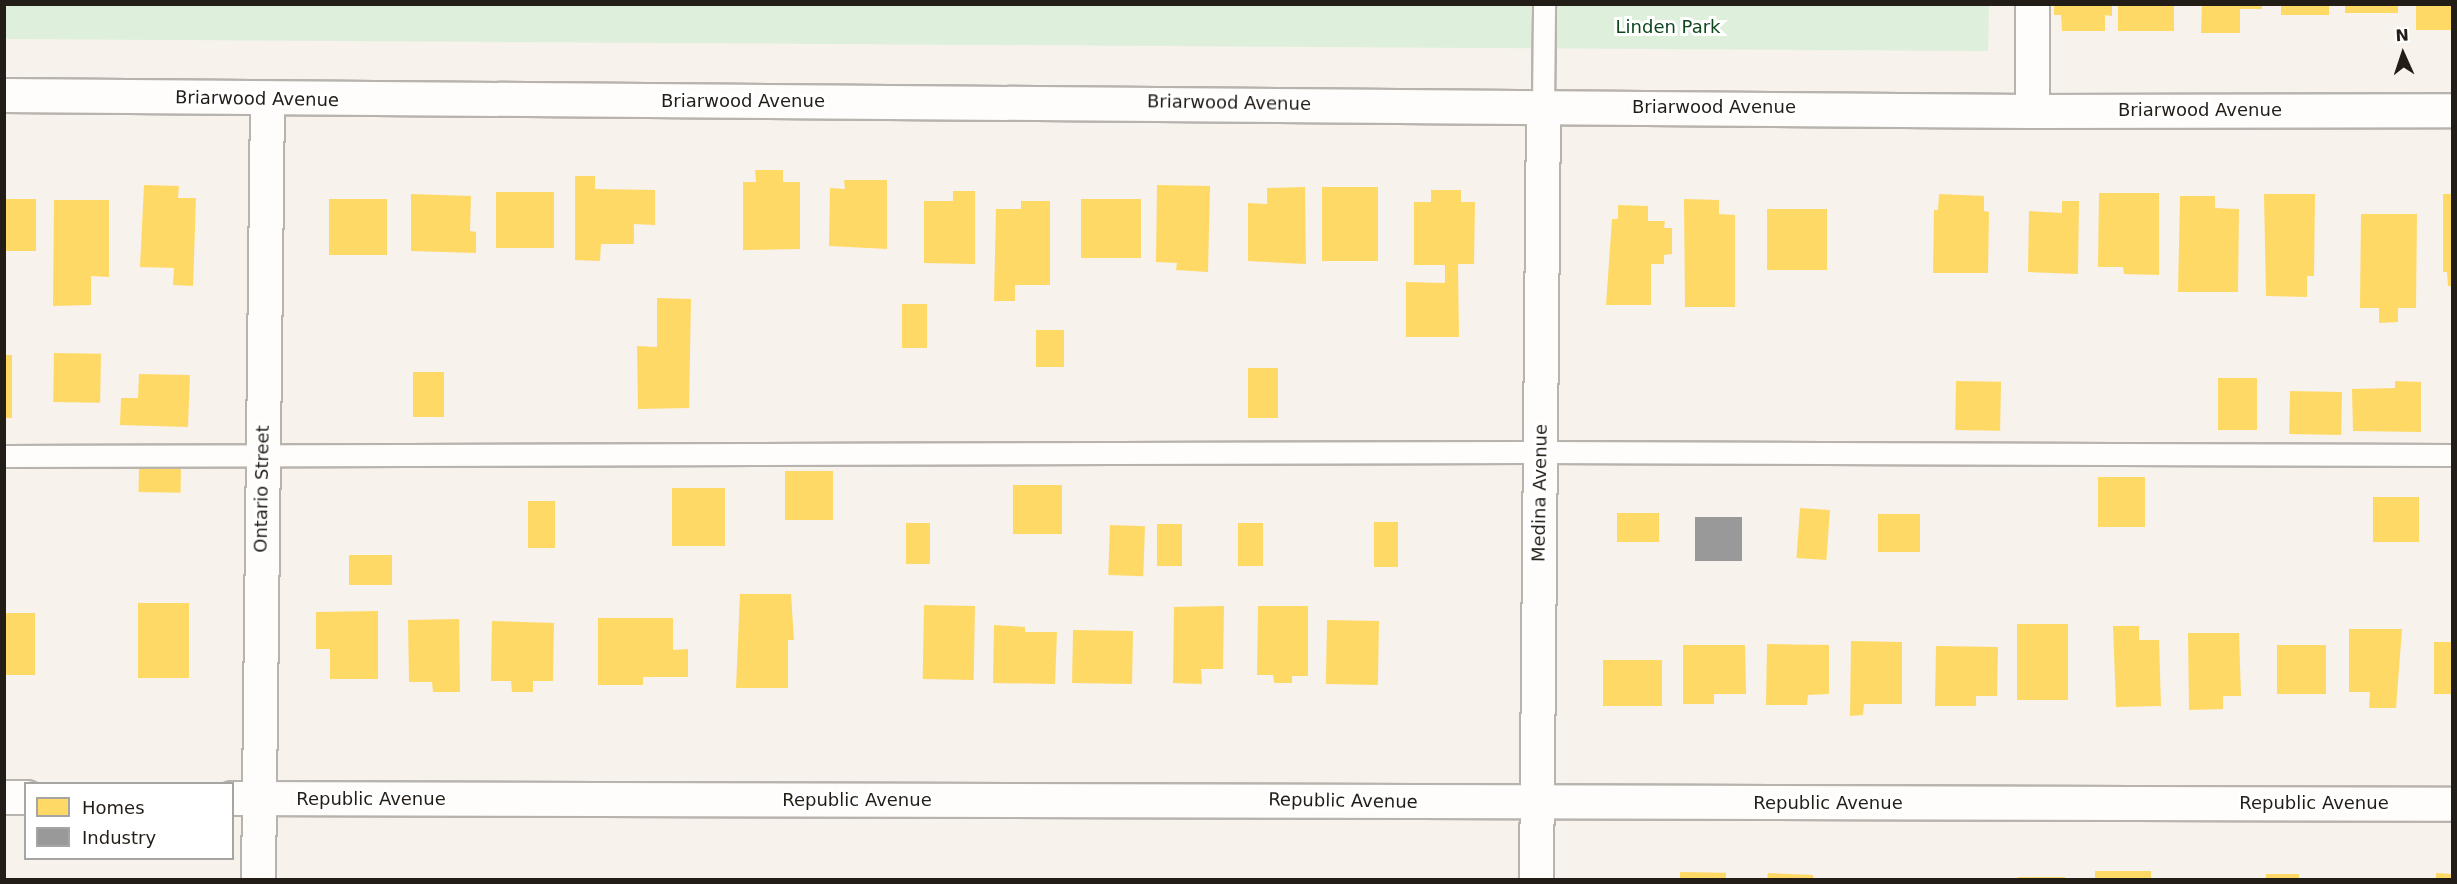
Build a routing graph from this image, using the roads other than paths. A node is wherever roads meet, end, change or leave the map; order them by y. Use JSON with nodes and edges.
{"nodes":[{"id":1,"x":1544,"y":4,"type":"edge"},
{"id":2,"x":2032,"y":4,"type":"edge"},
{"id":3,"x":4,"y":94,"type":"edge"},
{"id":4,"x":267,"y":99,"type":"junction"},
{"id":5,"x":1543,"y":107,"type":"junction"},
{"id":6,"x":2452,"y":110,"type":"edge"},
{"id":7,"x":2032,"y":111,"type":"junction"},
{"id":8,"x":1541,"y":452,"type":"junction"},
{"id":9,"x":2452,"y":455,"type":"edge"},
{"id":10,"x":4,"y":456,"type":"edge"},
{"id":11,"x":262,"y":457,"type":"junction"},
{"id":12,"x":4,"y":797,"type":"edge"},
{"id":13,"x":24,"y":797,"type":"edge"},
{"id":14,"x":245,"y":799,"type":"edge"},
{"id":15,"x":1536,"y":804,"type":"junction"},
{"id":16,"x":2452,"y":804,"type":"edge"},
{"id":17,"x":258,"y":879,"type":"edge"},
{"id":18,"x":1536,"y":879,"type":"edge"}],
"edges":[{"from":1,"to":5,"type":"lane"},
{"from":2,"to":7,"type":"street"},
{"from":3,"to":4,"type":"street","name":"Briarwood Avenue"},
{"from":4,"to":5,"type":"street","name":"Briarwood Avenue"},
{"from":4,"to":11,"type":"street","name":"Ontario Street"},
{"from":5,"to":7,"type":"street","name":"Briarwood Avenue"},
{"from":5,"to":8,"type":"street","name":"Medina Avenue"},
{"from":6,"to":7,"type":"street","name":"Briarwood Avenue"},
{"from":8,"to":9,"type":"lane"},
{"from":8,"to":11,"type":"lane"},
{"from":8,"to":15,"type":"street","name":"Medina Avenue"},
{"from":10,"to":11,"type":"lane"},
{"from":11,"to":14,"type":"street","name":"Ontario Street"},
{"from":12,"to":13,"type":"street"},
{"from":14,"to":15,"type":"street","name":"Republic Avenue"},
{"from":14,"to":17,"type":"street","name":"Ontario Street"},
{"from":15,"to":16,"type":"street","name":"Republic Avenue"},
{"from":15,"to":18,"type":"street","name":"Medina Avenue"}]}
